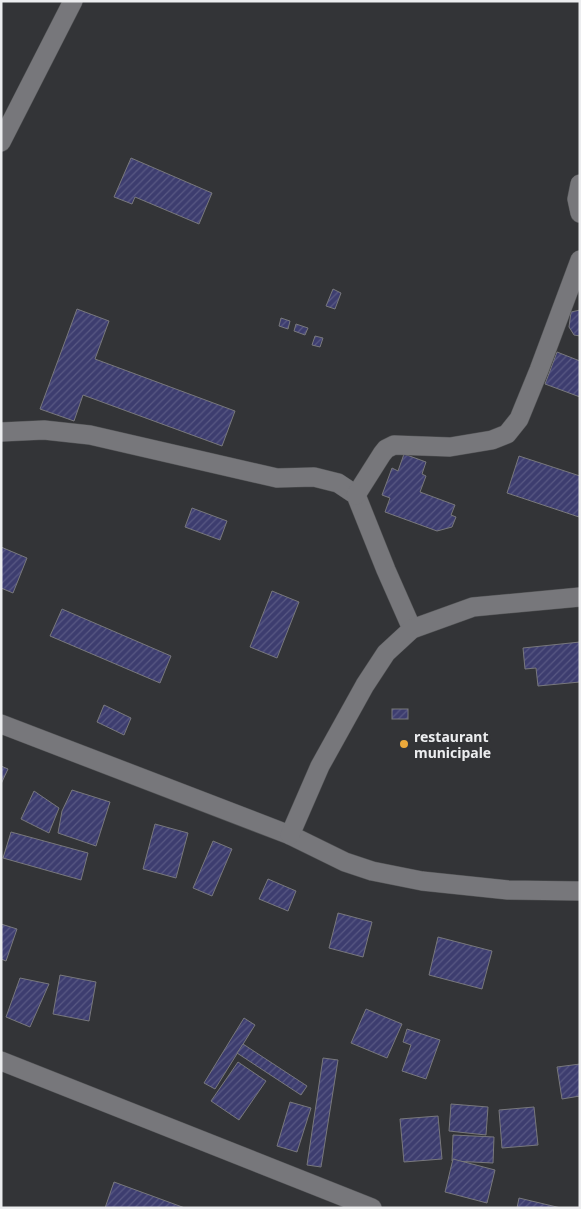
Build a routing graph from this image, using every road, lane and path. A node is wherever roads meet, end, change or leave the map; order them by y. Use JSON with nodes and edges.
{"nodes":[{"id":1,"x":73,"y":1,"type":"edge"},
{"id":2,"x":1,"y":142,"type":"edge"},
{"id":3,"x":580,"y":184,"type":"edge"},
{"id":4,"x":580,"y":213,"type":"edge"},
{"id":5,"x":580,"y":260,"type":"edge"},
{"id":6,"x":1,"y":432,"type":"edge"},
{"id":7,"x":356,"y":495,"type":"junction"},
{"id":8,"x":580,"y":597,"type":"edge"},
{"id":9,"x":412,"y":628,"type":"junction"},
{"id":10,"x":1,"y":724,"type":"edge"},
{"id":11,"x":290,"y":835,"type":"junction"},
{"id":12,"x":580,"y":891,"type":"edge"},
{"id":13,"x":1,"y":1061,"type":"edge"},
{"id":14,"x":372,"y":1208,"type":"edge"}],
"edges":[{"from":1,"to":2,"type":"street"},
{"from":3,"to":4,"type":"street"},
{"from":5,"to":7,"type":"street"},
{"from":6,"to":7,"type":"street"},
{"from":7,"to":9,"type":"street"},
{"from":8,"to":9,"type":"street"},
{"from":9,"to":11,"type":"street"},
{"from":10,"to":11,"type":"street"},
{"from":11,"to":12,"type":"street"},
{"from":13,"to":14,"type":"street"}]}
